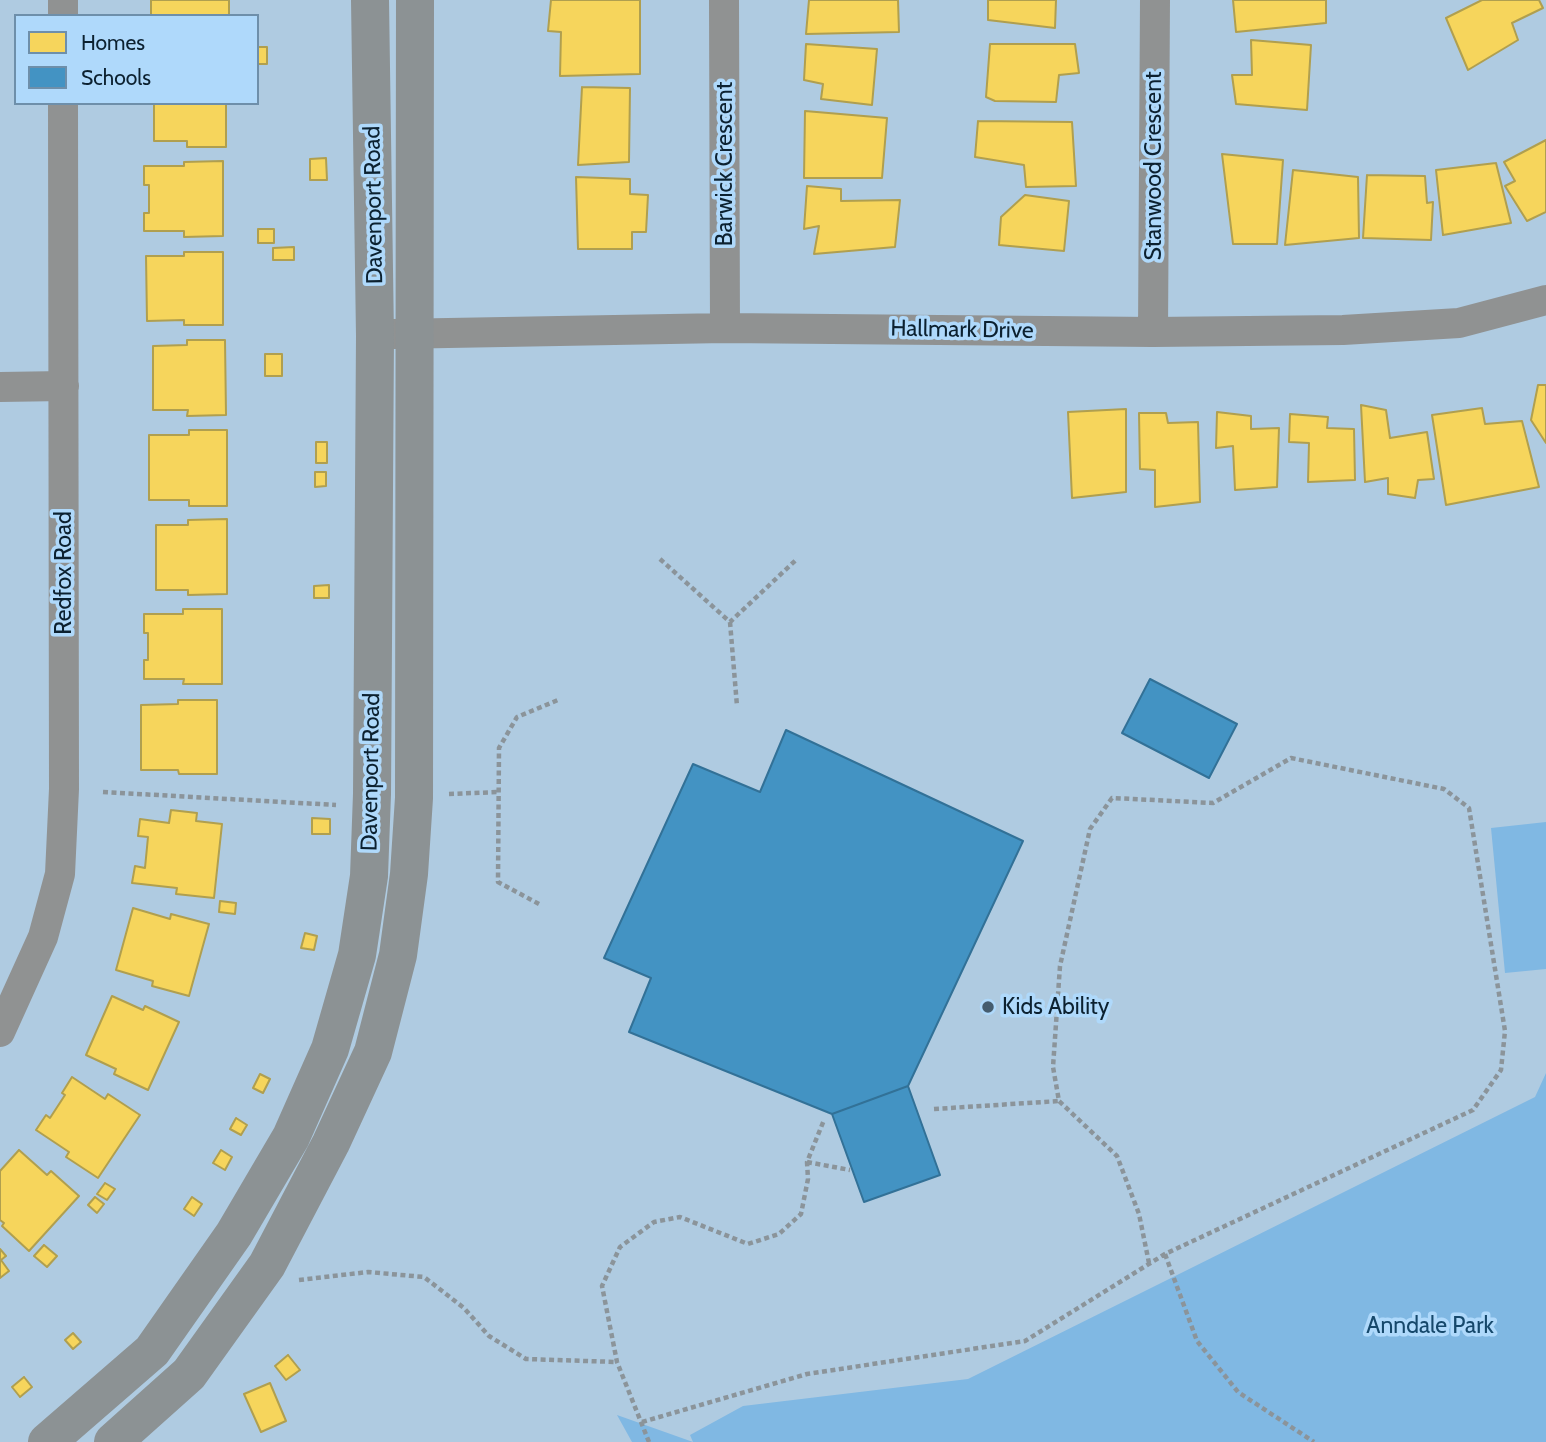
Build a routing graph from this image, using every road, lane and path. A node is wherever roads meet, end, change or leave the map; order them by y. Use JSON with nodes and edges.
{"nodes":[{"id":1,"x":370,"y":0,"type":"edge"},
{"id":2,"x":415,"y":0,"type":"edge"},
{"id":3,"x":724,"y":0,"type":"edge"},
{"id":4,"x":1155,"y":0,"type":"edge"},
{"id":5,"x":63,"y":105,"type":"edge"},
{"id":6,"x":1546,"y":300,"type":"edge"},
{"id":7,"x":725,"y":328,"type":"junction"},
{"id":8,"x":1153,"y":331,"type":"junction"},
{"id":9,"x":416,"y":332,"type":"junction"},
{"id":10,"x":375,"y":335,"type":"junction"},
{"id":11,"x":64,"y":386,"type":"junction"},
{"id":12,"x":0,"y":387,"type":"edge"},
{"id":13,"x":660,"y":559,"type":"dead end"},
{"id":14,"x":797,"y":559,"type":"dead end"},
{"id":15,"x":730,"y":622,"type":"junction"},
{"id":16,"x":558,"y":700,"type":"dead end"},
{"id":17,"x":737,"y":706,"type":"dead end"},
{"id":18,"x":103,"y":792,"type":"dead end"},
{"id":19,"x":499,"y":792,"type":"junction"},
{"id":20,"x":440,"y":796,"type":"dead end"},
{"id":21,"x":334,"y":807,"type":"dead end"},
{"id":22,"x":539,"y":904,"type":"dead end"},
{"id":23,"x":0,"y":1032,"type":"edge"},
{"id":24,"x":1059,"y":1101,"type":"junction"},
{"id":25,"x":934,"y":1110,"type":"dead end"},
{"id":26,"x":824,"y":1121,"type":"dead end"},
{"id":27,"x":807,"y":1162,"type":"junction"},
{"id":28,"x":850,"y":1170,"type":"dead end"},
{"id":29,"x":1165,"y":1254,"type":"junction"},
{"id":30,"x":1149,"y":1264,"type":"junction"},
{"id":31,"x":301,"y":1280,"type":"dead end"},
{"id":32,"x":617,"y":1362,"type":"junction"},
{"id":33,"x":642,"y":1422,"type":"junction"},
{"id":34,"x":47,"y":1442,"type":"edge"},
{"id":35,"x":113,"y":1442,"type":"edge"},
{"id":36,"x":649,"y":1442,"type":"edge"},
{"id":37,"x":1314,"y":1442,"type":"edge"}],
"edges":[{"from":1,"to":10,"type":"street","name":"Davenport Road"},
{"from":2,"to":9,"type":"street","name":"Davenport Road"},
{"from":3,"to":7,"type":"street","name":"Barwick Crescent"},
{"from":4,"to":8,"type":"street","name":"Stanwood Crescent"},
{"from":5,"to":11,"type":"street","name":"Redfox Road"},
{"from":6,"to":8,"type":"street","name":"Hallmark Drive"},
{"from":7,"to":8,"type":"street","name":"Hallmark Drive"},
{"from":7,"to":9,"type":"street","name":"Hallmark Drive"},
{"from":9,"to":10,"type":"street","name":"Hallmark Drive"},
{"from":9,"to":35,"type":"street","name":"Davenport Road"},
{"from":10,"to":34,"type":"street","name":"Davenport Road"},
{"from":11,"to":12,"type":"street"},
{"from":11,"to":23,"type":"street","name":"Redfox Road"},
{"from":13,"to":15,"type":"path"},
{"from":14,"to":15,"type":"path"},
{"from":15,"to":17,"type":"path"},
{"from":16,"to":19,"type":"path"},
{"from":18,"to":21,"type":"path"},
{"from":19,"to":20,"type":"path"},
{"from":19,"to":22,"type":"path"},
{"from":24,"to":25,"type":"path"},
{"from":24,"to":29,"type":"path"},
{"from":24,"to":30,"type":"path"},
{"from":26,"to":27,"type":"path"},
{"from":27,"to":28,"type":"path"},
{"from":27,"to":32,"type":"path"},
{"from":29,"to":30,"type":"path"},
{"from":29,"to":37,"type":"path"},
{"from":30,"to":33,"type":"path"},
{"from":31,"to":32,"type":"path"},
{"from":32,"to":33,"type":"path"},
{"from":33,"to":36,"type":"path"}]}
